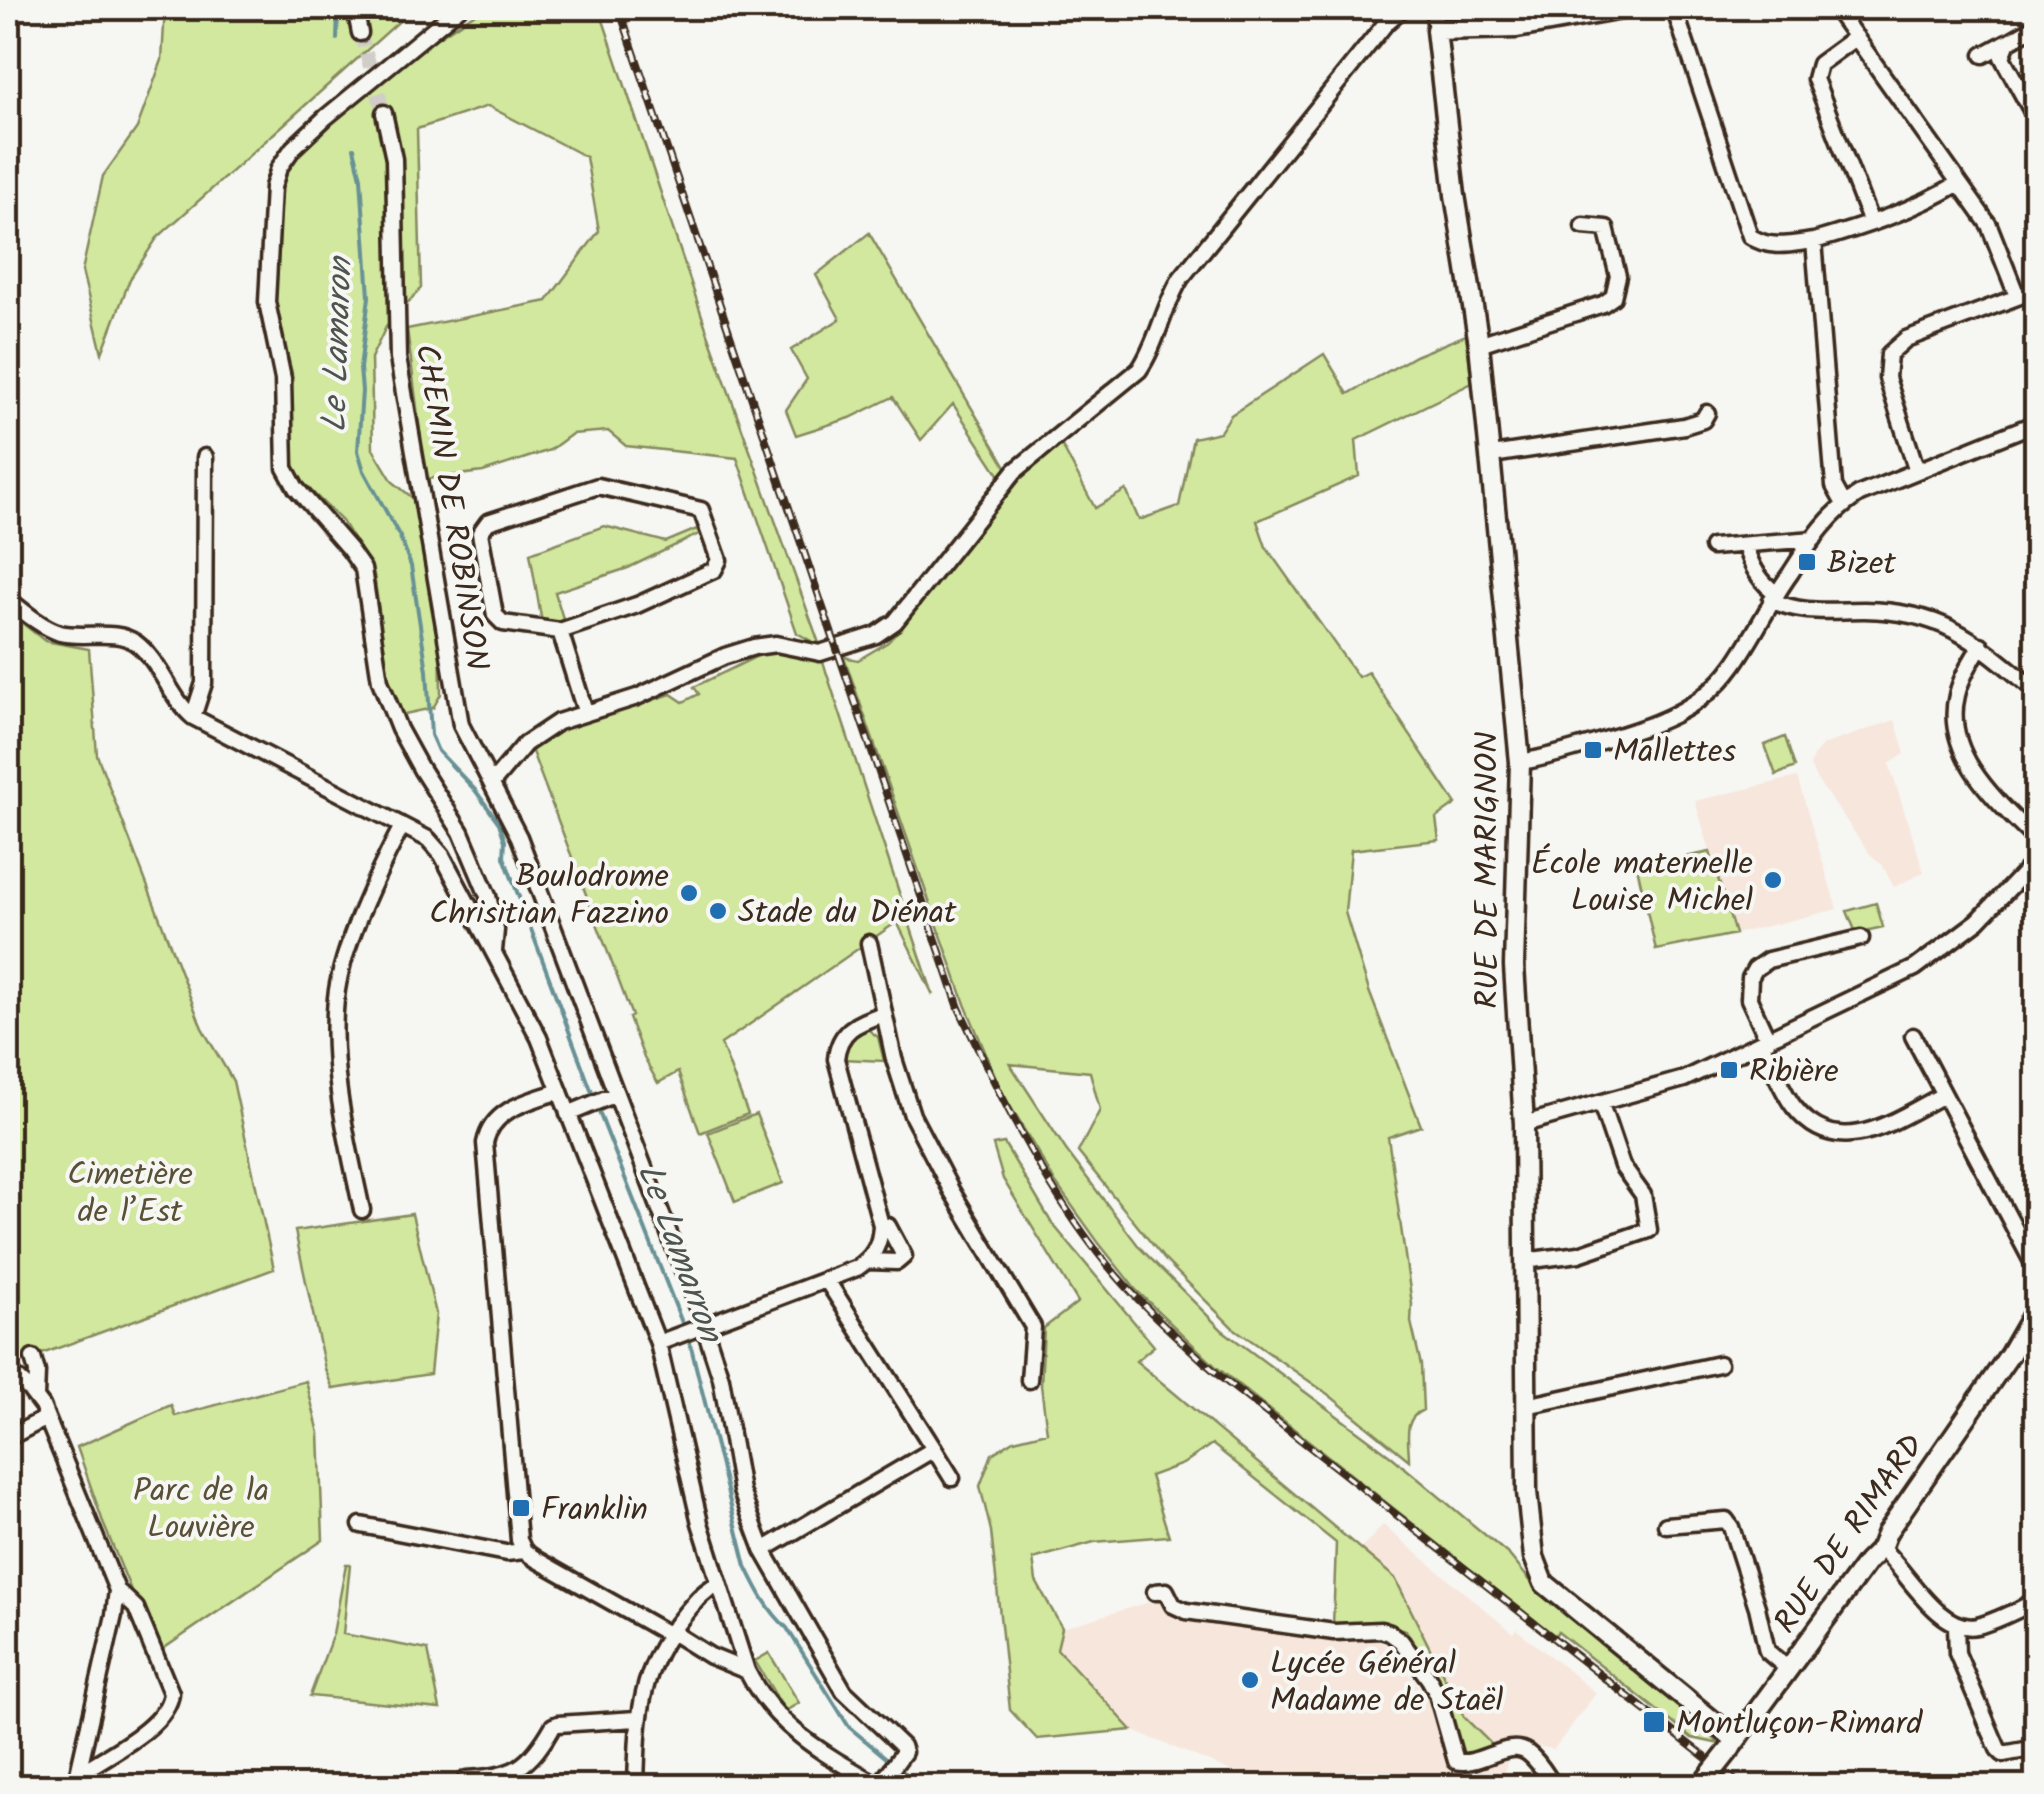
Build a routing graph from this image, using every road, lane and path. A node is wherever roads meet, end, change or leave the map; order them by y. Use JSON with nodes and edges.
{"nodes":[{"id":1,"x":355,"y":8,"type":"edge"},
{"id":2,"x":458,"y":8,"type":"edge"},
{"id":3,"x":1404,"y":8,"type":"edge"},
{"id":4,"x":1433,"y":8,"type":"edge"},
{"id":5,"x":1626,"y":8,"type":"edge"},
{"id":6,"x":1674,"y":8,"type":"edge"},
{"id":7,"x":1835,"y":8,"type":"edge"},
{"id":8,"x":2036,"y":26,"type":"edge"},
{"id":9,"x":1436,"y":30,"type":"junction"},
{"id":10,"x":360,"y":34,"type":"tunnel mouth"},
{"id":11,"x":1856,"y":37,"type":"junction"},
{"id":12,"x":2008,"y":42,"type":"junction"},
{"id":13,"x":1983,"y":55,"type":"dead end"},
{"id":14,"x":384,"y":113,"type":"tunnel mouth"},
{"id":15,"x":2036,"y":119,"type":"edge"},
{"id":16,"x":1958,"y":183,"type":"junction"},
{"id":17,"x":1872,"y":223,"type":"junction"},
{"id":18,"x":1583,"y":226,"type":"dead end"},
{"id":19,"x":1814,"y":242,"type":"junction"},
{"id":20,"x":2036,"y":290,"type":"edge"},
{"id":21,"x":2017,"y":296,"type":"junction"},
{"id":22,"x":1479,"y":344,"type":"junction"},
{"id":23,"x":1707,"y":413,"type":"dead end"},
{"id":24,"x":2036,"y":424,"type":"edge"},
{"id":25,"x":1492,"y":456,"type":"junction"},
{"id":26,"x":205,"y":457,"type":"dead end"},
{"id":27,"x":1918,"y":471,"type":"junction"},
{"id":28,"x":1844,"y":504,"type":"junction"},
{"id":29,"x":1814,"y":538,"type":"junction"},
{"id":30,"x":1745,"y":545,"type":"junction"},
{"id":31,"x":1712,"y":548,"type":"dead end"},
{"id":32,"x":1774,"y":597,"type":"junction"},
{"id":33,"x":8,"y":600,"type":"edge"},
{"id":34,"x":560,"y":631,"type":"junction"},
{"id":35,"x":1980,"y":645,"type":"junction"},
{"id":36,"x":2036,"y":691,"type":"edge"},
{"id":37,"x":585,"y":712,"type":"junction"},
{"id":38,"x":193,"y":716,"type":"junction"},
{"id":39,"x":1520,"y":762,"type":"junction"},
{"id":40,"x":493,"y":782,"type":"junction"},
{"id":41,"x":402,"y":826,"type":"junction"},
{"id":42,"x":2036,"y":840,"type":"edge"},
{"id":43,"x":2036,"y":860,"type":"edge"},
{"id":44,"x":1862,"y":938,"type":"dead end"},
{"id":45,"x":869,"y":943,"type":"dead end"},
{"id":46,"x":494,"y":952,"type":"junction"},
{"id":47,"x":883,"y":1014,"type":"junction"},
{"id":48,"x":1912,"y":1036,"type":"dead end"},
{"id":49,"x":1765,"y":1041,"type":"junction"},
{"id":50,"x":560,"y":1091,"type":"junction"},
{"id":51,"x":1943,"y":1096,"type":"junction"},
{"id":52,"x":610,"y":1097,"type":"junction"},
{"id":53,"x":1601,"y":1104,"type":"junction"},
{"id":54,"x":568,"y":1114,"type":"junction"},
{"id":55,"x":1524,"y":1124,"type":"junction"},
{"id":56,"x":362,"y":1210,"type":"dead end"},
{"id":57,"x":881,"y":1225,"type":"junction"},
{"id":58,"x":1524,"y":1260,"type":"junction"},
{"id":59,"x":868,"y":1261,"type":"junction"},
{"id":60,"x":2036,"y":1269,"type":"edge"},
{"id":61,"x":826,"y":1279,"type":"junction"},
{"id":62,"x":2036,"y":1309,"type":"edge"},
{"id":63,"x":697,"y":1328,"type":"junction"},
{"id":64,"x":658,"y":1343,"type":"junction"},
{"id":65,"x":33,"y":1358,"type":"dead end"},
{"id":66,"x":1719,"y":1364,"type":"dead end"},
{"id":67,"x":8,"y":1370,"type":"edge"},
{"id":68,"x":1028,"y":1380,"type":"dead end"},
{"id":69,"x":36,"y":1396,"type":"junction"},
{"id":70,"x":1526,"y":1406,"type":"junction"},
{"id":71,"x":46,"y":1418,"type":"junction"},
{"id":72,"x":8,"y":1438,"type":"edge"},
{"id":73,"x":934,"y":1449,"type":"junction"},
{"id":74,"x":952,"y":1478,"type":"dead end"},
{"id":75,"x":361,"y":1525,"type":"dead end"},
{"id":76,"x":1666,"y":1525,"type":"dead end"},
{"id":77,"x":1882,"y":1548,"type":"junction"},
{"id":78,"x":763,"y":1550,"type":"junction"},
{"id":79,"x":524,"y":1551,"type":"junction"},
{"id":80,"x":718,"y":1584,"type":"junction"},
{"id":81,"x":117,"y":1590,"type":"junction"},
{"id":82,"x":1156,"y":1592,"type":"dead end"},
{"id":83,"x":2036,"y":1602,"type":"edge"},
{"id":84,"x":1956,"y":1626,"type":"junction"},
{"id":85,"x":669,"y":1633,"type":"junction"},
{"id":86,"x":1789,"y":1670,"type":"junction"},
{"id":87,"x":747,"y":1671,"type":"junction"},
{"id":88,"x":638,"y":1719,"type":"junction"},
{"id":89,"x":1734,"y":1744,"type":"junction"},
{"id":90,"x":2036,"y":1748,"type":"edge"},
{"id":91,"x":466,"y":1779,"type":"dead end"},
{"id":92,"x":76,"y":1781,"type":"edge"},
{"id":93,"x":636,"y":1786,"type":"edge"},
{"id":94,"x":879,"y":1786,"type":"edge"},
{"id":95,"x":1554,"y":1786,"type":"edge"},
{"id":96,"x":1702,"y":1786,"type":"edge"}],
"edges":[{"from":1,"to":10,"type":"street"},
{"from":2,"to":46,"type":"street"},
{"from":3,"to":37,"type":"street"},
{"from":4,"to":9,"type":"street","name":"RUE DE MARIGNON"},
{"from":5,"to":9,"type":"street"},
{"from":6,"to":19,"type":"street"},
{"from":7,"to":11,"type":"street"},
{"from":8,"to":12,"type":"street"},
{"from":9,"to":22,"type":"street","name":"RUE DE MARIGNON"},
{"from":11,"to":16,"type":"street"},
{"from":11,"to":17,"type":"street"},
{"from":12,"to":13,"type":"street"},
{"from":12,"to":15,"type":"street"},
{"from":14,"to":40,"type":"street","name":"CHEMIN DE ROBINSON"},
{"from":16,"to":17,"type":"street"},
{"from":16,"to":21,"type":"street"},
{"from":17,"to":19,"type":"street"},
{"from":18,"to":22,"type":"street"},
{"from":19,"to":28,"type":"street"},
{"from":20,"to":21,"type":"street"},
{"from":21,"to":27,"type":"street"},
{"from":22,"to":25,"type":"street","name":"RUE DE MARIGNON"},
{"from":23,"to":25,"type":"street"},
{"from":24,"to":27,"type":"street"},
{"from":25,"to":39,"type":"street","name":"RUE DE MARIGNON"},
{"from":26,"to":38,"type":"street"},
{"from":27,"to":28,"type":"street"},
{"from":28,"to":29,"type":"street"},
{"from":29,"to":30,"type":"street"},
{"from":29,"to":32,"type":"street"},
{"from":30,"to":31,"type":"street"},
{"from":30,"to":32,"type":"street"},
{"from":32,"to":35,"type":"street"},
{"from":32,"to":39,"type":"street"},
{"from":33,"to":38,"type":"street"},
{"from":34,"to":34,"type":"street"},
{"from":34,"to":37,"type":"street"},
{"from":35,"to":36,"type":"street"},
{"from":35,"to":42,"type":"street"},
{"from":37,"to":40,"type":"street"},
{"from":38,"to":41,"type":"street"},
{"from":39,"to":55,"type":"street","name":"RUE DE MARIGNON"},
{"from":40,"to":52,"type":"street","name":"CHEMIN DE ROBINSON"},
{"from":41,"to":46,"type":"street"},
{"from":41,"to":56,"type":"street"},
{"from":43,"to":49,"type":"street"},
{"from":44,"to":49,"type":"street"},
{"from":45,"to":47,"type":"street"},
{"from":46,"to":50,"type":"street"},
{"from":47,"to":57,"type":"street"},
{"from":47,"to":68,"type":"street"},
{"from":48,"to":51,"type":"street"},
{"from":49,"to":51,"type":"street"},
{"from":49,"to":53,"type":"street"},
{"from":50,"to":54,"type":"street"},
{"from":50,"to":79,"type":"street"},
{"from":51,"to":60,"type":"street"},
{"from":52,"to":54,"type":"street"},
{"from":52,"to":63,"type":"street","name":"CHEMIN DE ROBINSON"},
{"from":53,"to":55,"type":"street"},
{"from":53,"to":58,"type":"street"},
{"from":54,"to":64,"type":"street"},
{"from":55,"to":58,"type":"street","name":"RUE DE MARIGNON"},
{"from":57,"to":59,"type":"street"},
{"from":57,"to":59,"type":"street"},
{"from":58,"to":70,"type":"street","name":"RUE DE MARIGNON"},
{"from":59,"to":61,"type":"street"},
{"from":61,"to":63,"type":"street"},
{"from":61,"to":73,"type":"street"},
{"from":62,"to":77,"type":"street","name":"RUE DE RIMARD"},
{"from":63,"to":64,"type":"street"},
{"from":63,"to":78,"type":"street","name":"CHEMIN DE ROBINSON"},
{"from":64,"to":80,"type":"street"},
{"from":65,"to":69,"type":"street"},
{"from":66,"to":70,"type":"street"},
{"from":67,"to":69,"type":"street"},
{"from":69,"to":71,"type":"street"},
{"from":70,"to":89,"type":"street","name":"RUE DE MARIGNON"},
{"from":71,"to":72,"type":"street"},
{"from":71,"to":81,"type":"street"},
{"from":73,"to":74,"type":"street"},
{"from":73,"to":78,"type":"street"},
{"from":75,"to":79,"type":"street"},
{"from":76,"to":86,"type":"street"},
{"from":77,"to":84,"type":"street"},
{"from":77,"to":86,"type":"street","name":"RUE DE RIMARD"},
{"from":78,"to":94,"type":"street","name":"CHEMIN DE ROBINSON"},
{"from":79,"to":85,"type":"street"},
{"from":80,"to":85,"type":"street"},
{"from":80,"to":87,"type":"street"},
{"from":81,"to":92,"type":"street"},
{"from":81,"to":92,"type":"street"},
{"from":82,"to":95,"type":"street"},
{"from":83,"to":84,"type":"street"},
{"from":84,"to":90,"type":"street"},
{"from":85,"to":87,"type":"street"},
{"from":85,"to":88,"type":"street"},
{"from":86,"to":89,"type":"street","name":"RUE DE RIMARD"},
{"from":87,"to":94,"type":"street"},
{"from":88,"to":91,"type":"street"},
{"from":88,"to":93,"type":"street"},
{"from":89,"to":96,"type":"street","name":"RUE DE RIMARD","bridge":true}]}
